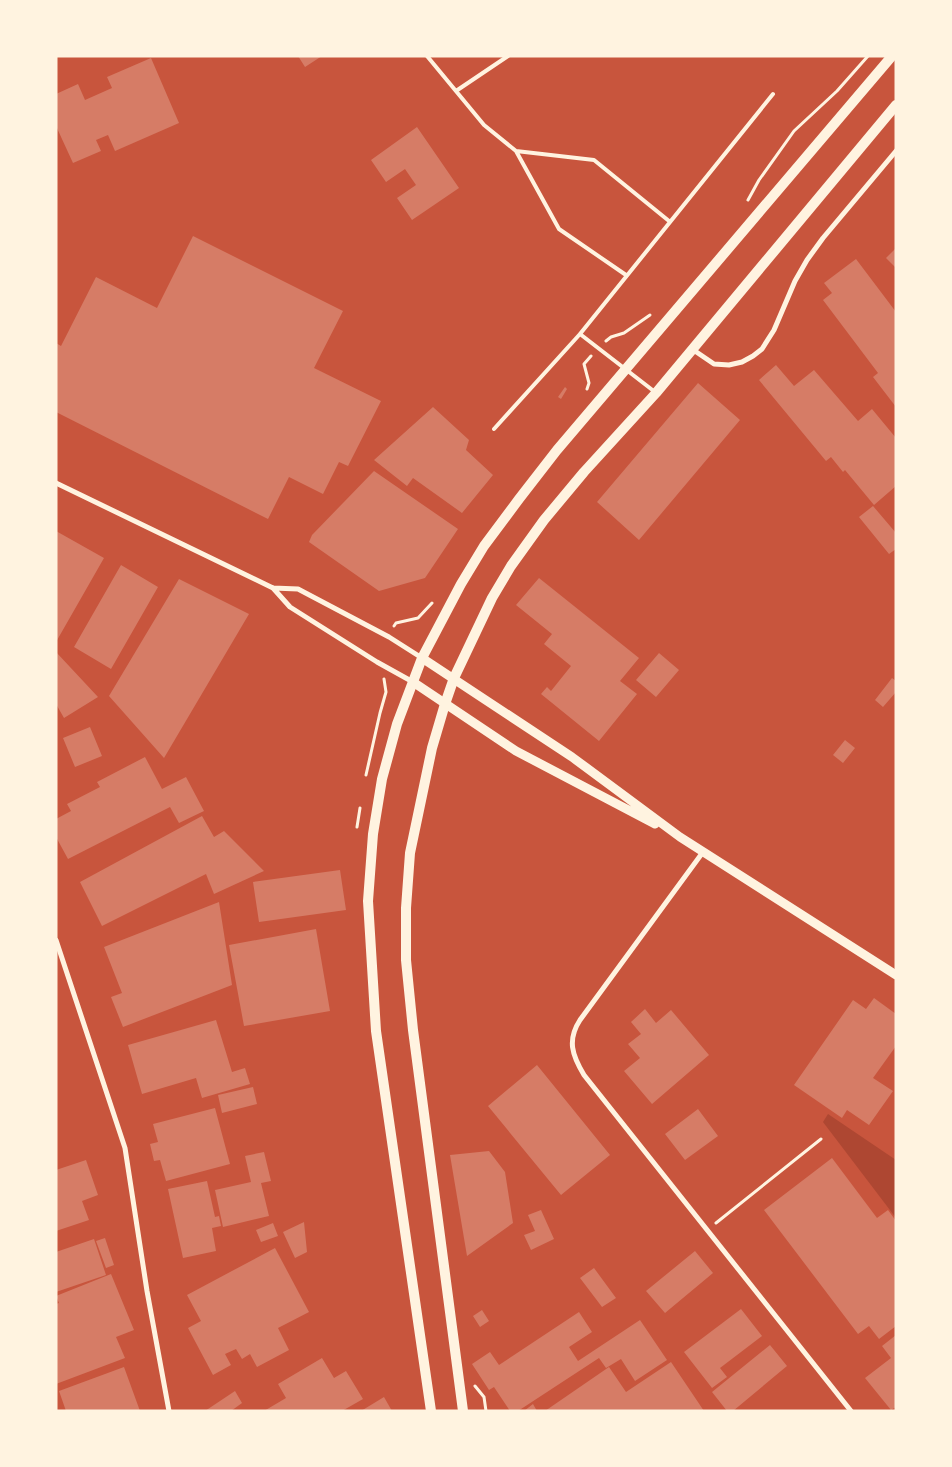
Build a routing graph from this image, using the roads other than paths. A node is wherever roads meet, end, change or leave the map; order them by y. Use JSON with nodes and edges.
{"nodes":[{"id":1,"x":427,"y":56,"type":"edge"},
{"id":2,"x":508,"y":56,"type":"edge"},
{"id":3,"x":892,"y":56,"type":"edge"},
{"id":4,"x":456,"y":92,"type":"junction"},
{"id":5,"x":773,"y":94,"type":"dead end"},
{"id":6,"x":896,"y":105,"type":"edge"},
{"id":7,"x":516,"y":151,"type":"junction"},
{"id":8,"x":896,"y":151,"type":"edge"},
{"id":9,"x":669,"y":221,"type":"junction"},
{"id":10,"x":626,"y":276,"type":"junction"},
{"id":11,"x":580,"y":334,"type":"junction"},
{"id":12,"x":692,"y":349,"type":"junction"},
{"id":13,"x":626,"y":370,"type":"junction"},
{"id":14,"x":656,"y":393,"type":"junction"},
{"id":15,"x":494,"y":429,"type":"dead end"},
{"id":16,"x":56,"y":483,"type":"edge"},
{"id":17,"x":273,"y":588,"type":"junction"},
{"id":18,"x":422,"y":658,"type":"junction"},
{"id":19,"x":454,"y":678,"type":"junction"},
{"id":20,"x":413,"y":682,"type":"junction"},
{"id":21,"x":445,"y":704,"type":"junction"},
{"id":22,"x":680,"y":837,"type":"junction"},
{"id":23,"x":703,"y":852,"type":"junction"},
{"id":24,"x":56,"y":940,"type":"edge"},
{"id":25,"x":896,"y":975,"type":"edge"},
{"id":26,"x":169,"y":1411,"type":"edge"},
{"id":27,"x":431,"y":1411,"type":"edge"},
{"id":28,"x":463,"y":1411,"type":"edge"},
{"id":29,"x":851,"y":1411,"type":"edge"}],
"edges":[{"from":1,"to":4,"type":"lane"},
{"from":2,"to":4,"type":"lane"},
{"from":3,"to":13,"type":"main road"},
{"from":4,"to":7,"type":"lane"},
{"from":5,"to":9,"type":"lane"},
{"from":6,"to":12,"type":"main road"},
{"from":7,"to":9,"type":"lane"},
{"from":7,"to":10,"type":"lane"},
{"from":8,"to":12,"type":"street"},
{"from":9,"to":10,"type":"lane"},
{"from":10,"to":11,"type":"lane"},
{"from":11,"to":13,"type":"lane"},
{"from":11,"to":15,"type":"lane"},
{"from":12,"to":14,"type":"main road"},
{"from":13,"to":14,"type":"lane"},
{"from":13,"to":18,"type":"main road"},
{"from":14,"to":19,"type":"main road"},
{"from":16,"to":17,"type":"street"},
{"from":17,"to":18,"type":"street"},
{"from":17,"to":20,"type":"street"},
{"from":18,"to":19,"type":"street"},
{"from":18,"to":20,"type":"main road"},
{"from":19,"to":21,"type":"main road"},
{"from":19,"to":22,"type":"street"},
{"from":20,"to":21,"type":"street"},
{"from":20,"to":27,"type":"main road"},
{"from":21,"to":22,"type":"street"},
{"from":21,"to":28,"type":"main road"},
{"from":22,"to":23,"type":"street"},
{"from":23,"to":25,"type":"street"},
{"from":23,"to":29,"type":"street"},
{"from":24,"to":26,"type":"street"}]}
